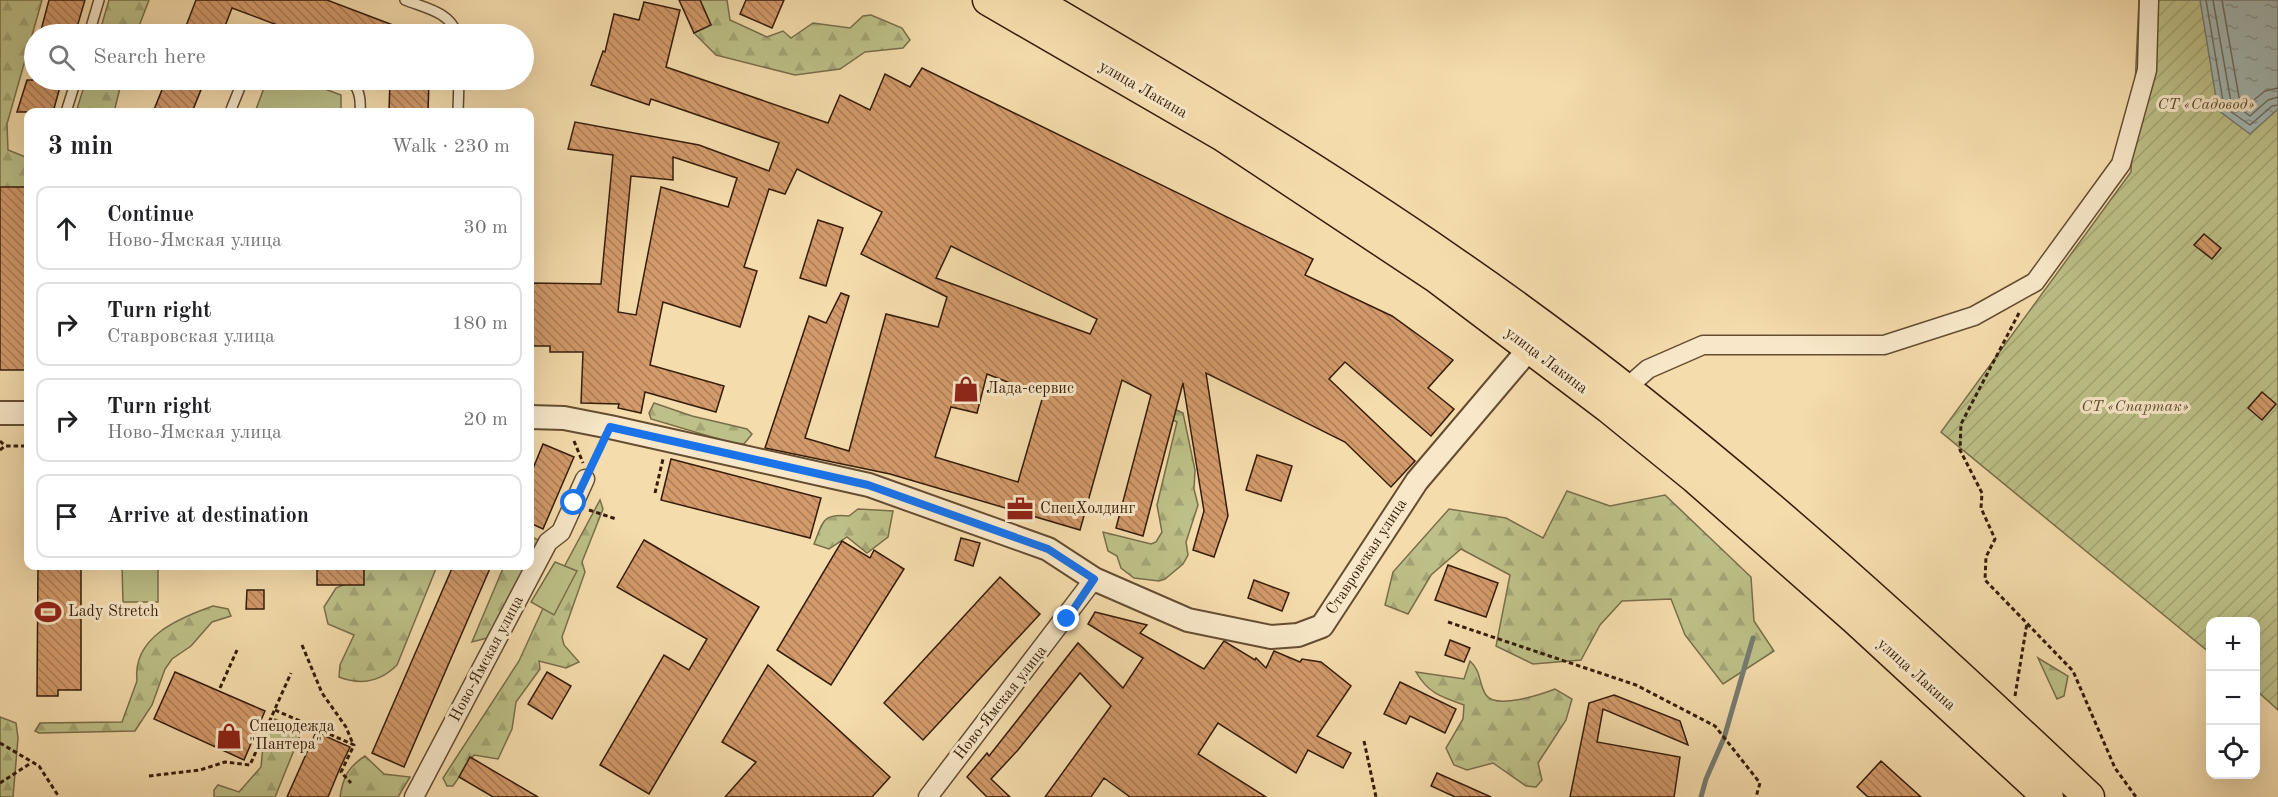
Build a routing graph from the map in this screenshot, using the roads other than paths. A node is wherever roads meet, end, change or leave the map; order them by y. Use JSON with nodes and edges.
{"nodes":[{"id":1,"x":99,"y":0,"type":"edge"},
{"id":2,"x":405,"y":0,"type":"edge"},
{"id":3,"x":988,"y":0,"type":"edge"},
{"id":4,"x":1033,"y":0,"type":"edge"},
{"id":5,"x":2149,"y":0,"type":"edge"},
{"id":6,"x":92,"y":24,"type":"edge"},
{"id":7,"x":454,"y":24,"type":"edge"},
{"id":8,"x":73,"y":90,"type":"edge"},
{"id":9,"x":239,"y":90,"type":"edge"},
{"id":10,"x":358,"y":90,"type":"edge"},
{"id":11,"x":459,"y":90,"type":"edge"},
{"id":12,"x":67,"y":108,"type":"edge"},
{"id":13,"x":232,"y":108,"type":"edge"},
{"id":14,"x":360,"y":108,"type":"edge"},
{"id":15,"x":458,"y":108,"type":"edge"},
{"id":16,"x":1529,"y":349,"type":"junction"},
{"id":17,"x":1624,"y":390,"type":"junction"},
{"id":18,"x":24,"y":412,"type":"edge"},
{"id":19,"x":0,"y":413,"type":"edge"},
{"id":20,"x":534,"y":417,"type":"edge"},
{"id":21,"x":585,"y":479,"type":"road end"},
{"id":22,"x":534,"y":569,"type":"edge"},
{"id":23,"x":533,"y":570,"type":"edge"},
{"id":24,"x":1094,"y":579,"type":"junction"},
{"id":25,"x":414,"y":797,"type":"edge"},
{"id":26,"x":927,"y":797,"type":"edge"},
{"id":27,"x":2048,"y":797,"type":"edge"},
{"id":28,"x":2089,"y":797,"type":"edge"}],
"edges":[{"from":1,"to":6,"type":"lane"},
{"from":2,"to":7,"type":"lane"},
{"from":3,"to":16,"type":"highway","name":"улица Лакина"},
{"from":4,"to":17,"type":"highway","name":"улица Лакина"},
{"from":5,"to":17,"type":"street"},
{"from":8,"to":12,"type":"lane"},
{"from":9,"to":13,"type":"lane"},
{"from":10,"to":14,"type":"lane"},
{"from":11,"to":15,"type":"lane"},
{"from":16,"to":24,"type":"street","name":"Ставровская улица"},
{"from":16,"to":27,"type":"highway","name":"улица Лакина"},
{"from":17,"to":28,"type":"highway","name":"улица Лакина"},
{"from":18,"to":19,"type":"street"},
{"from":20,"to":24,"type":"street","name":"Ставровская улица"},
{"from":21,"to":22,"type":"street","name":"Ново-Ямская улица"},
{"from":23,"to":25,"type":"street","name":"Ново-Ямская улица"},
{"from":24,"to":26,"type":"street","name":"Ново-Ямская улица"}]}
